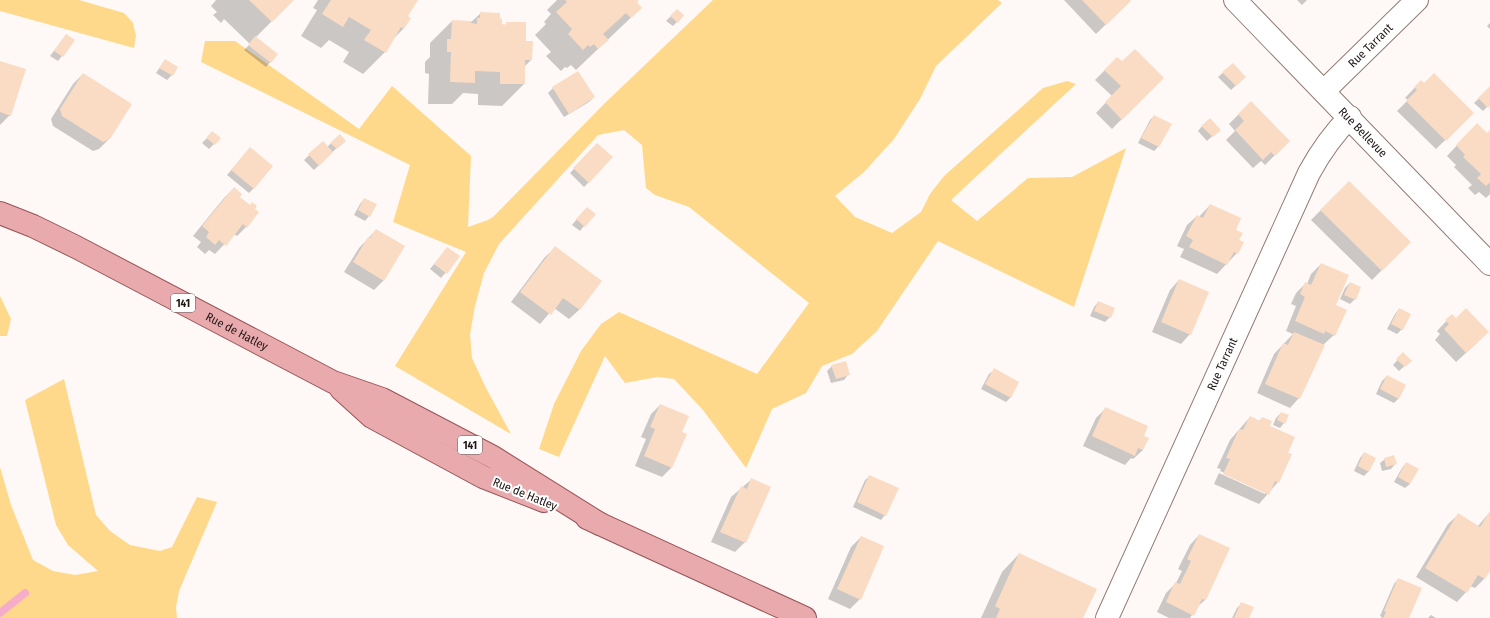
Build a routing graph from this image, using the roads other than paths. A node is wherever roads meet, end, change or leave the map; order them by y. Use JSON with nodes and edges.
{"nodes":[{"id":1,"x":1235,"y":0,"type":"edge"},
{"id":2,"x":1417,"y":0,"type":"edge"},
{"id":3,"x":1324,"y":91,"type":"junction"},
{"id":4,"x":1350,"y":117,"type":"junction"},
{"id":5,"x":0,"y":204,"type":"edge"},
{"id":6,"x":0,"y":213,"type":"edge"},
{"id":7,"x":33,"y":226,"type":"junction"},
{"id":8,"x":1490,"y":264,"type":"edge"},
{"id":9,"x":805,"y":618,"type":"edge"},
{"id":10,"x":1107,"y":618,"type":"edge"}],
"edges":[{"from":1,"to":3,"type":"street","name":"Rue Bellevue"},
{"from":2,"to":3,"type":"street","name":"Rue Tarrant"},
{"from":3,"to":4,"type":"street","name":"Rue Bellevue"},
{"from":4,"to":8,"type":"street","name":"Rue Bellevue"},
{"from":4,"to":10,"type":"street","name":"Rue Tarrant"},
{"from":5,"to":7,"type":"main road","name":"Rue de Hatley","number":"141"},
{"from":6,"to":7,"type":"main road","name":"Rue de Hatley","number":"141"},
{"from":7,"to":9,"type":"main road","name":"Rue de Hatley","number":"141"}]}
